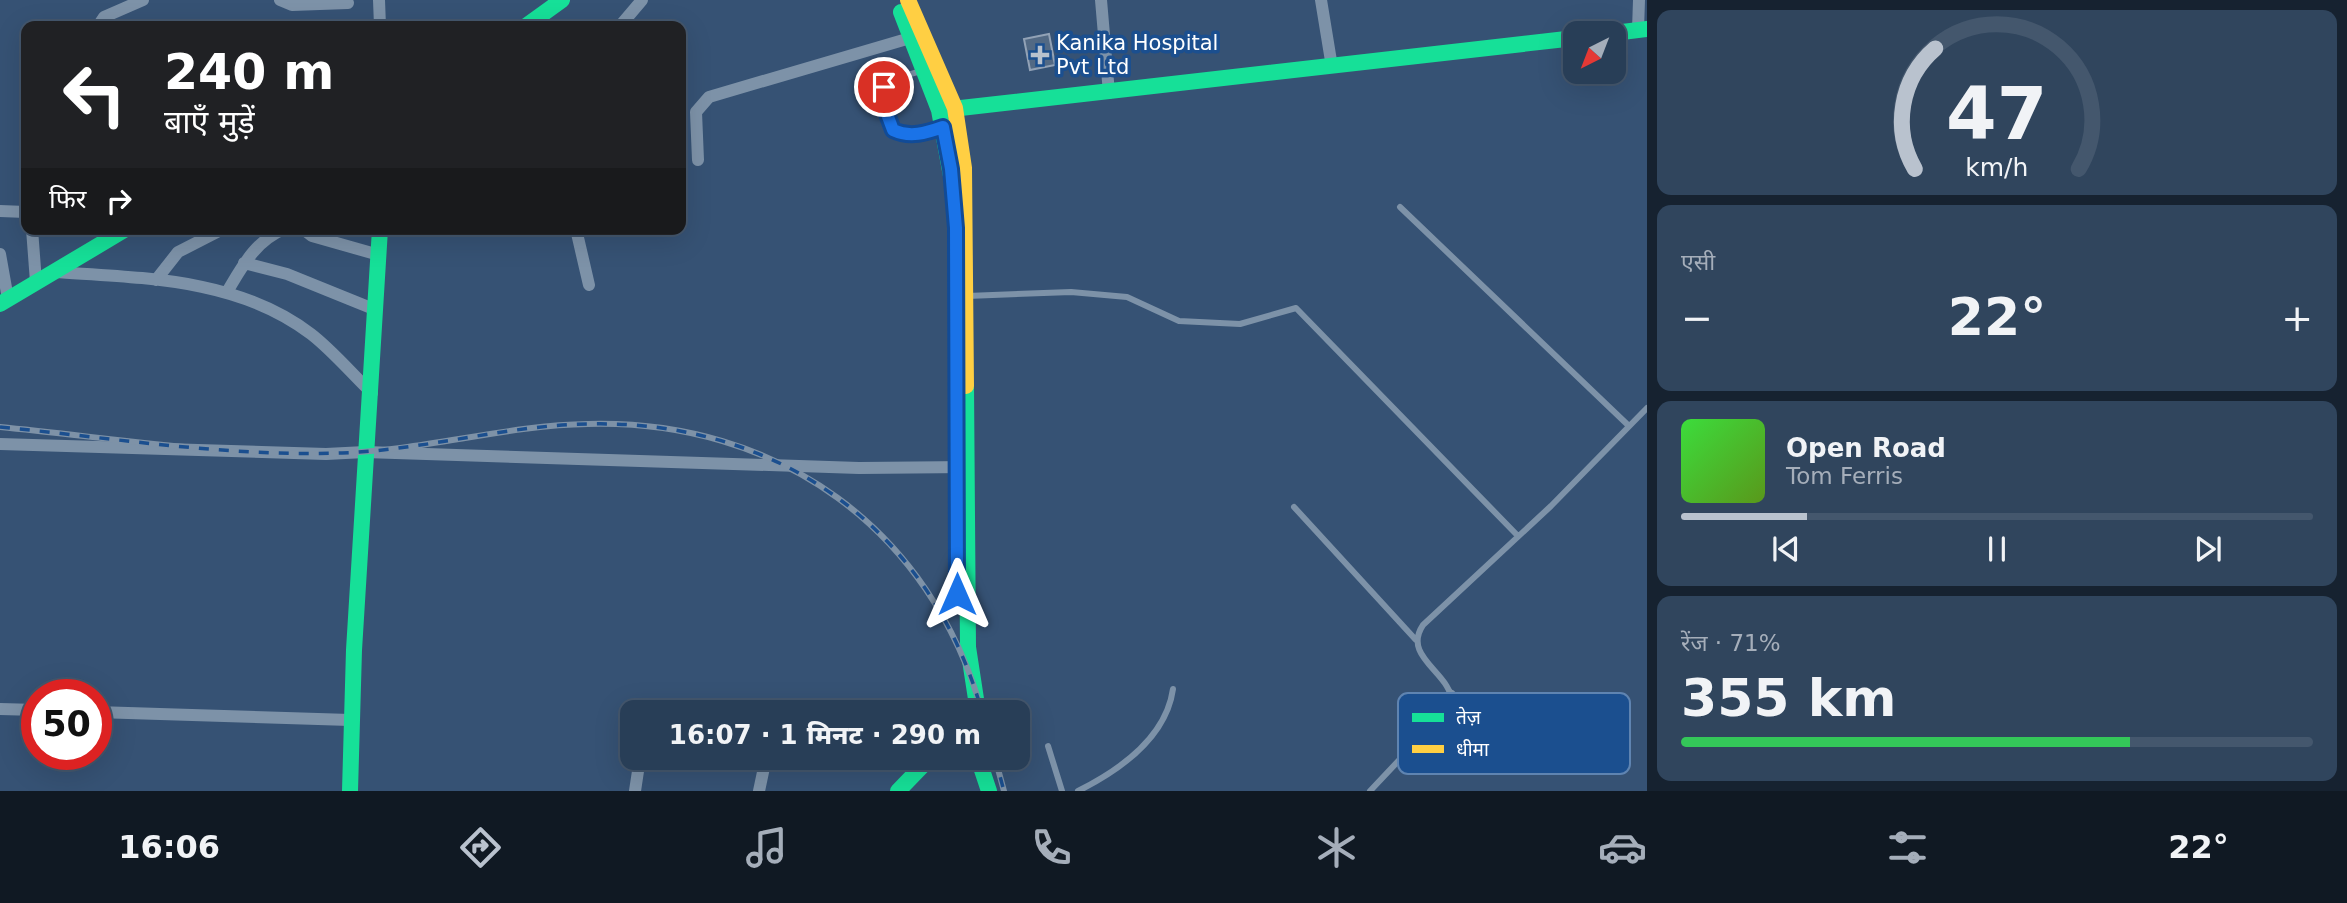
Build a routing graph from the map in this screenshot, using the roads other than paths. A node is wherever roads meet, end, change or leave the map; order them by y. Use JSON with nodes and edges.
{"nodes":[{"id":1,"x":143,"y":0,"type":"edge"},
{"id":2,"x":280,"y":0,"type":"edge"},
{"id":3,"x":379,"y":0,"type":"edge"},
{"id":4,"x":562,"y":0,"type":"edge"},
{"id":5,"x":642,"y":0,"type":"edge"},
{"id":6,"x":897,"y":0,"type":"edge"},
{"id":7,"x":908,"y":0,"type":"edge"},
{"id":8,"x":1101,"y":0,"type":"edge"},
{"id":9,"x":1321,"y":0,"type":"edge"},
{"id":10,"x":1639,"y":0,"type":"edge"},
{"id":11,"x":348,"y":3,"type":"dead end"},
{"id":12,"x":102,"y":21,"type":"edge"},
{"id":13,"x":380,"y":21,"type":"edge"},
{"id":14,"x":533,"y":21,"type":"edge"},
{"id":15,"x":624,"y":21,"type":"edge"},
{"id":16,"x":1642,"y":30,"type":"edge"},
{"id":17,"x":917,"y":36,"type":"junction"},
{"id":18,"x":1563,"y":39,"type":"edge"},
{"id":19,"x":1332,"y":67,"type":"junction"},
{"id":20,"x":923,"y":71,"type":"junction"},
{"id":21,"x":1109,"y":93,"type":"junction"},
{"id":22,"x":947,"y":109,"type":"junction"},
{"id":23,"x":943,"y":127,"type":"junction"},
{"id":24,"x":698,"y":160,"type":"dead end"},
{"id":25,"x":1400,"y":207,"type":"dead end"},
{"id":26,"x":0,"y":211,"type":"edge"},
{"id":27,"x":21,"y":212,"type":"edge"},
{"id":28,"x":32,"y":235,"type":"edge"},
{"id":29,"x":115,"y":235,"type":"edge"},
{"id":30,"x":211,"y":235,"type":"edge"},
{"id":31,"x":263,"y":235,"type":"edge"},
{"id":32,"x":311,"y":235,"type":"edge"},
{"id":33,"x":380,"y":235,"type":"edge"},
{"id":34,"x":577,"y":235,"type":"edge"},
{"id":35,"x":0,"y":254,"type":"edge"},
{"id":36,"x":379,"y":255,"type":"junction"},
{"id":37,"x":244,"y":262,"type":"junction"},
{"id":38,"x":54,"y":272,"type":"junction"},
{"id":39,"x":156,"y":280,"type":"junction"},
{"id":40,"x":36,"y":282,"type":"junction"},
{"id":41,"x":589,"y":285,"type":"dead end"},
{"id":42,"x":227,"y":292,"type":"junction"},
{"id":43,"x":967,"y":296,"type":"junction"},
{"id":44,"x":4,"y":301,"type":"edge"},
{"id":45,"x":376,"y":310,"type":"junction"},
{"id":46,"x":962,"y":319,"type":"junction"},
{"id":47,"x":373,"y":393,"type":"junction"},
{"id":48,"x":1647,"y":408,"type":"edge"},
{"id":49,"x":1629,"y":426,"type":"junction"},
{"id":50,"x":0,"y":444,"type":"edge"},
{"id":51,"x":365,"y":452,"type":"junction"},
{"id":52,"x":963,"y":467,"type":"junction"},
{"id":53,"x":1294,"y":507,"type":"dead end"},
{"id":54,"x":1518,"y":536,"type":"junction"},
{"id":55,"x":1416,"y":640,"type":"junction"},
{"id":56,"x":1173,"y":689,"type":"dead end"},
{"id":57,"x":1452,"y":693,"type":"edge"},
{"id":58,"x":965,"y":700,"type":"edge"},
{"id":59,"x":976,"y":700,"type":"edge"},
{"id":60,"x":0,"y":709,"type":"edge"},
{"id":61,"x":21,"y":710,"type":"edge"},
{"id":62,"x":112,"y":713,"type":"edge"},
{"id":63,"x":350,"y":720,"type":"junction"},
{"id":64,"x":1048,"y":746,"type":"dead end"},
{"id":65,"x":1398,"y":762,"type":"edge"},
{"id":66,"x":638,"y":770,"type":"edge"},
{"id":67,"x":763,"y":770,"type":"edge"},
{"id":68,"x":918,"y":770,"type":"edge"},
{"id":69,"x":982,"y":770,"type":"edge"},
{"id":70,"x":993,"y":770,"type":"edge"},
{"id":71,"x":350,"y":791,"type":"edge"},
{"id":72,"x":635,"y":791,"type":"edge"},
{"id":73,"x":759,"y":791,"type":"edge"},
{"id":74,"x":898,"y":791,"type":"edge"},
{"id":75,"x":989,"y":791,"type":"edge"},
{"id":76,"x":999,"y":791,"type":"edge"},
{"id":77,"x":1062,"y":791,"type":"edge"},
{"id":78,"x":1079,"y":791,"type":"edge"},
{"id":79,"x":1370,"y":791,"type":"edge"}],
"edges":[{"from":1,"to":12,"type":"street"},
{"from":2,"to":11,"type":"street"},
{"from":3,"to":13,"type":"street"},
{"from":4,"to":14,"type":"street"},
{"from":5,"to":15,"type":"street"},
{"from":6,"to":17,"type":"street"},
{"from":7,"to":17,"type":"street"},
{"from":8,"to":21,"type":"street"},
{"from":9,"to":19,"type":"street"},
{"from":10,"to":16,"type":"street"},
{"from":17,"to":20,"type":"street"},
{"from":17,"to":22,"type":"street"},
{"from":17,"to":24,"type":"street"},
{"from":18,"to":19,"type":"street"},
{"from":19,"to":21,"type":"street"},
{"from":20,"to":22,"type":"street"},
{"from":20,"to":23,"type":"lane"},
{"from":21,"to":22,"type":"street"},
{"from":22,"to":23,"type":"street"},
{"from":22,"to":43,"type":"street"},
{"from":23,"to":46,"type":"street"},
{"from":25,"to":49,"type":"lane"},
{"from":26,"to":27,"type":"street"},
{"from":28,"to":40,"type":"street"},
{"from":29,"to":38,"type":"street"},
{"from":30,"to":39,"type":"street"},
{"from":31,"to":37,"type":"street"},
{"from":32,"to":36,"type":"street"},
{"from":33,"to":36,"type":"street"},
{"from":34,"to":41,"type":"street"},
{"from":35,"to":44,"type":"street"},
{"from":36,"to":45,"type":"street"},
{"from":37,"to":42,"type":"street"},
{"from":37,"to":45,"type":"street"},
{"from":38,"to":39,"type":"street"},
{"from":38,"to":40,"type":"street"},
{"from":39,"to":42,"type":"street"},
{"from":40,"to":44,"type":"street"},
{"from":42,"to":47,"type":"street"},
{"from":43,"to":46,"type":"street"},
{"from":43,"to":54,"type":"lane"},
{"from":45,"to":47,"type":"street"},
{"from":46,"to":52,"type":"street"},
{"from":47,"to":51,"type":"street"},
{"from":48,"to":49,"type":"lane"},
{"from":49,"to":54,"type":"lane"},
{"from":50,"to":51,"type":"street"},
{"from":51,"to":52,"type":"street"},
{"from":51,"to":63,"type":"street"},
{"from":52,"to":58,"type":"street"},
{"from":52,"to":59,"type":"street"},
{"from":53,"to":55,"type":"lane"},
{"from":54,"to":55,"type":"lane"},
{"from":55,"to":57,"type":"lane"},
{"from":56,"to":78,"type":"lane"},
{"from":60,"to":61,"type":"street"},
{"from":62,"to":63,"type":"street"},
{"from":63,"to":71,"type":"street"},
{"from":64,"to":77,"type":"lane"},
{"from":65,"to":79,"type":"lane"},
{"from":66,"to":72,"type":"street"},
{"from":67,"to":73,"type":"street"},
{"from":68,"to":74,"type":"street"},
{"from":69,"to":75,"type":"street"},
{"from":70,"to":76,"type":"street"}]}
